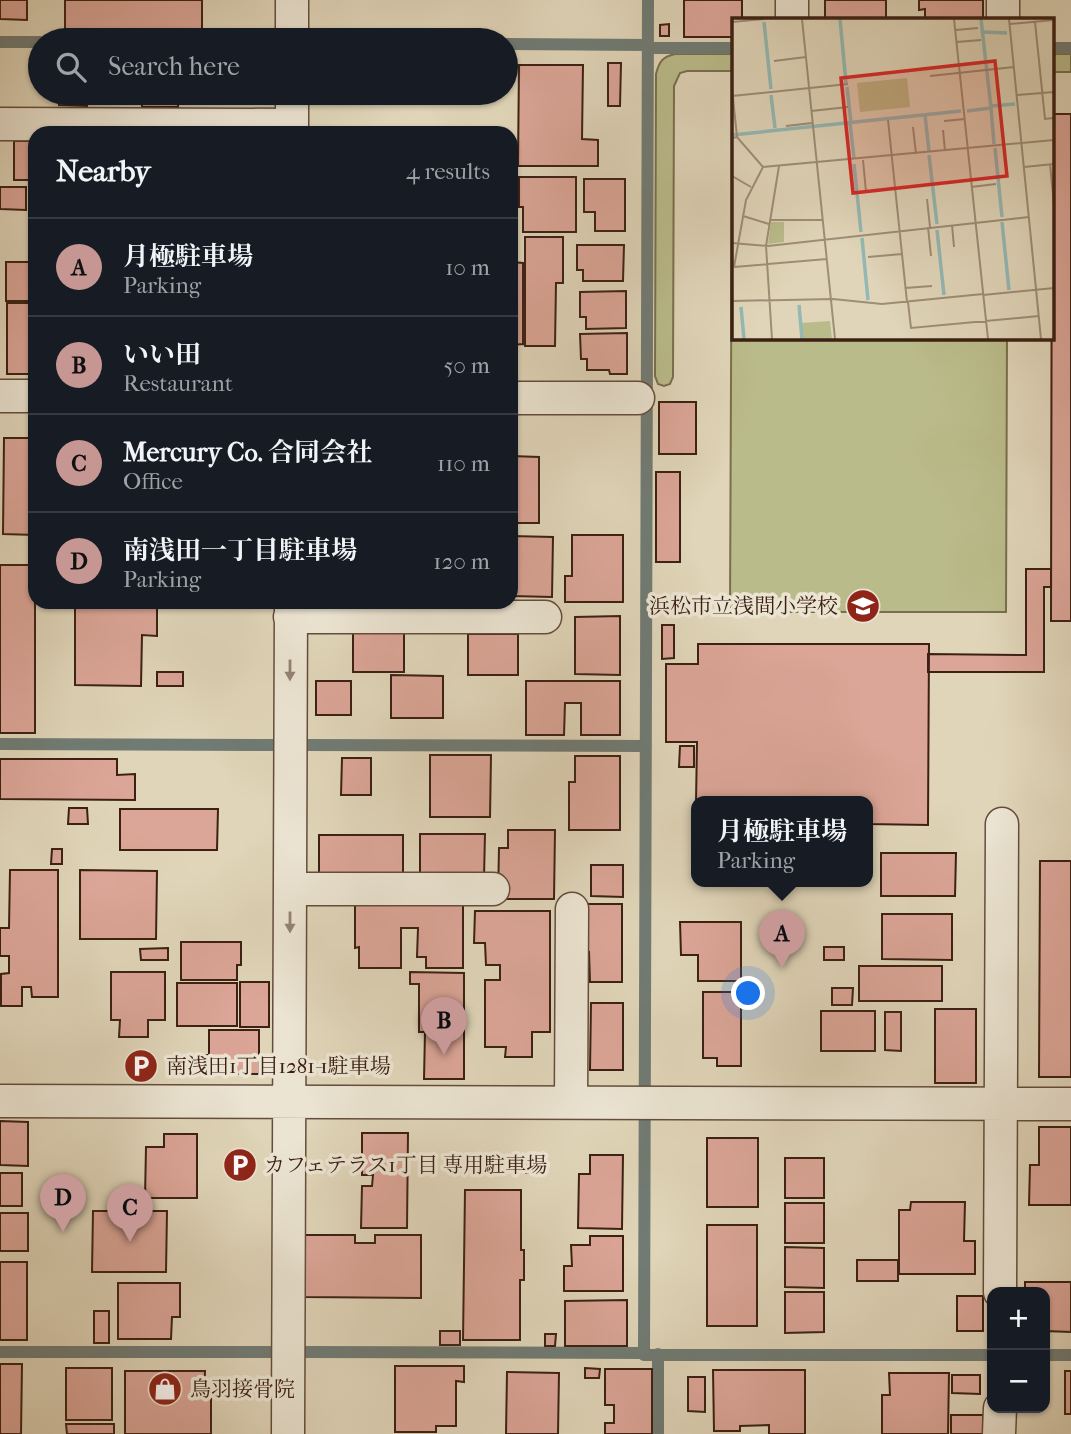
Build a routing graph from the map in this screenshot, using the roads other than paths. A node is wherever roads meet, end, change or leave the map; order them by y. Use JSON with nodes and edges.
{"nodes":[{"id":1,"x":292,"y":0,"type":"edge"},
{"id":2,"x":792,"y":0,"type":"edge"},
{"id":3,"x":1003,"y":0,"type":"edge"},
{"id":4,"x":792,"y":18,"type":"edge"},
{"id":5,"x":1003,"y":18,"type":"edge"},
{"id":6,"x":292,"y":28,"type":"edge"},
{"id":7,"x":292,"y":105,"type":"edge"},
{"id":8,"x":0,"y":124,"type":"edge"},
{"id":9,"x":117,"y":126,"type":"edge"},
{"id":10,"x":292,"y":126,"type":"edge"},
{"id":11,"x":0,"y":396,"type":"edge"},
{"id":12,"x":28,"y":396,"type":"edge"},
{"id":13,"x":518,"y":398,"type":"edge"},
{"id":14,"x":638,"y":398,"type":"dead end"},
{"id":15,"x":290,"y":609,"type":"edge"},
{"id":16,"x":545,"y":617,"type":"dead end"},
{"id":17,"x":1002,"y":824,"type":"dead end"},
{"id":18,"x":290,"y":889,"type":"junction"},
{"id":19,"x":493,"y":889,"type":"dead end"},
{"id":20,"x":572,"y":909,"type":"dead end"},
{"id":21,"x":0,"y":1101,"type":"edge"},
{"id":22,"x":289,"y":1102,"type":"junction"},
{"id":23,"x":571,"y":1102,"type":"junction"},
{"id":24,"x":1001,"y":1104,"type":"junction"},
{"id":25,"x":1071,"y":1104,"type":"edge"},
{"id":26,"x":1000,"y":1287,"type":"edge"},
{"id":27,"x":1000,"y":1413,"type":"edge"},
{"id":28,"x":288,"y":1434,"type":"edge"},
{"id":29,"x":999,"y":1434,"type":"edge"}],
"edges":[{"from":1,"to":6,"type":"street"},
{"from":2,"to":4,"type":"street"},
{"from":3,"to":5,"type":"street"},
{"from":7,"to":10,"type":"street"},
{"from":8,"to":9,"type":"street"},
{"from":11,"to":12,"type":"street"},
{"from":13,"to":14,"type":"street"},
{"from":15,"to":16,"type":"street"},
{"from":15,"to":18,"type":"street","one_way":true},
{"from":17,"to":24,"type":"street"},
{"from":18,"to":19,"type":"street"},
{"from":18,"to":22,"type":"street","one_way":true},
{"from":20,"to":23,"type":"street"},
{"from":21,"to":22,"type":"street"},
{"from":22,"to":23,"type":"street"},
{"from":22,"to":28,"type":"street"},
{"from":23,"to":24,"type":"street"},
{"from":24,"to":25,"type":"street"},
{"from":24,"to":26,"type":"street"},
{"from":27,"to":29,"type":"street"}]}
